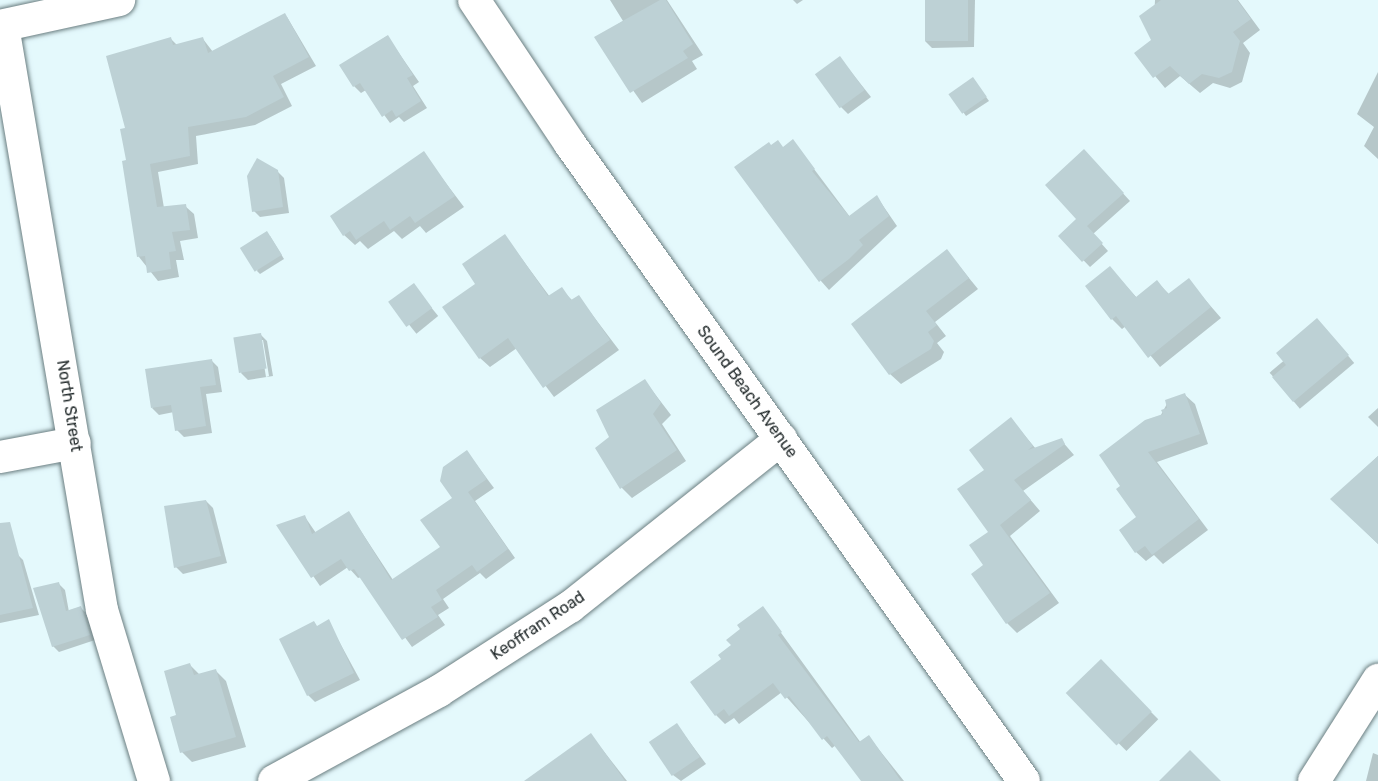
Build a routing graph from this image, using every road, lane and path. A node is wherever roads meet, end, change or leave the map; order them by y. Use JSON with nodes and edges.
{"nodes":[{"id":1,"x":119,"y":0,"type":"edge"},
{"id":2,"x":474,"y":0,"type":"edge"},
{"id":3,"x":1,"y":26,"type":"edge"},
{"id":4,"x":780,"y":439,"type":"junction"},
{"id":5,"x":75,"y":443,"type":"junction"},
{"id":6,"x":0,"y":457,"type":"edge"},
{"id":7,"x":1378,"y":680,"type":"edge"},
{"id":8,"x":154,"y":781,"type":"edge"},
{"id":9,"x":274,"y":781,"type":"edge"},
{"id":10,"x":1024,"y":781,"type":"edge"},
{"id":11,"x":1314,"y":781,"type":"edge"}],
"edges":[{"from":1,"to":3,"type":"street"},
{"from":2,"to":4,"type":"street","name":"Sound Beach Avenue"},
{"from":3,"to":5,"type":"street","name":"North Street"},
{"from":4,"to":9,"type":"street","name":"Keoffram Road"},
{"from":4,"to":10,"type":"street","name":"Sound Beach Avenue"},
{"from":5,"to":6,"type":"street"},
{"from":5,"to":8,"type":"street","name":"North Street"},
{"from":7,"to":11,"type":"street"}]}
